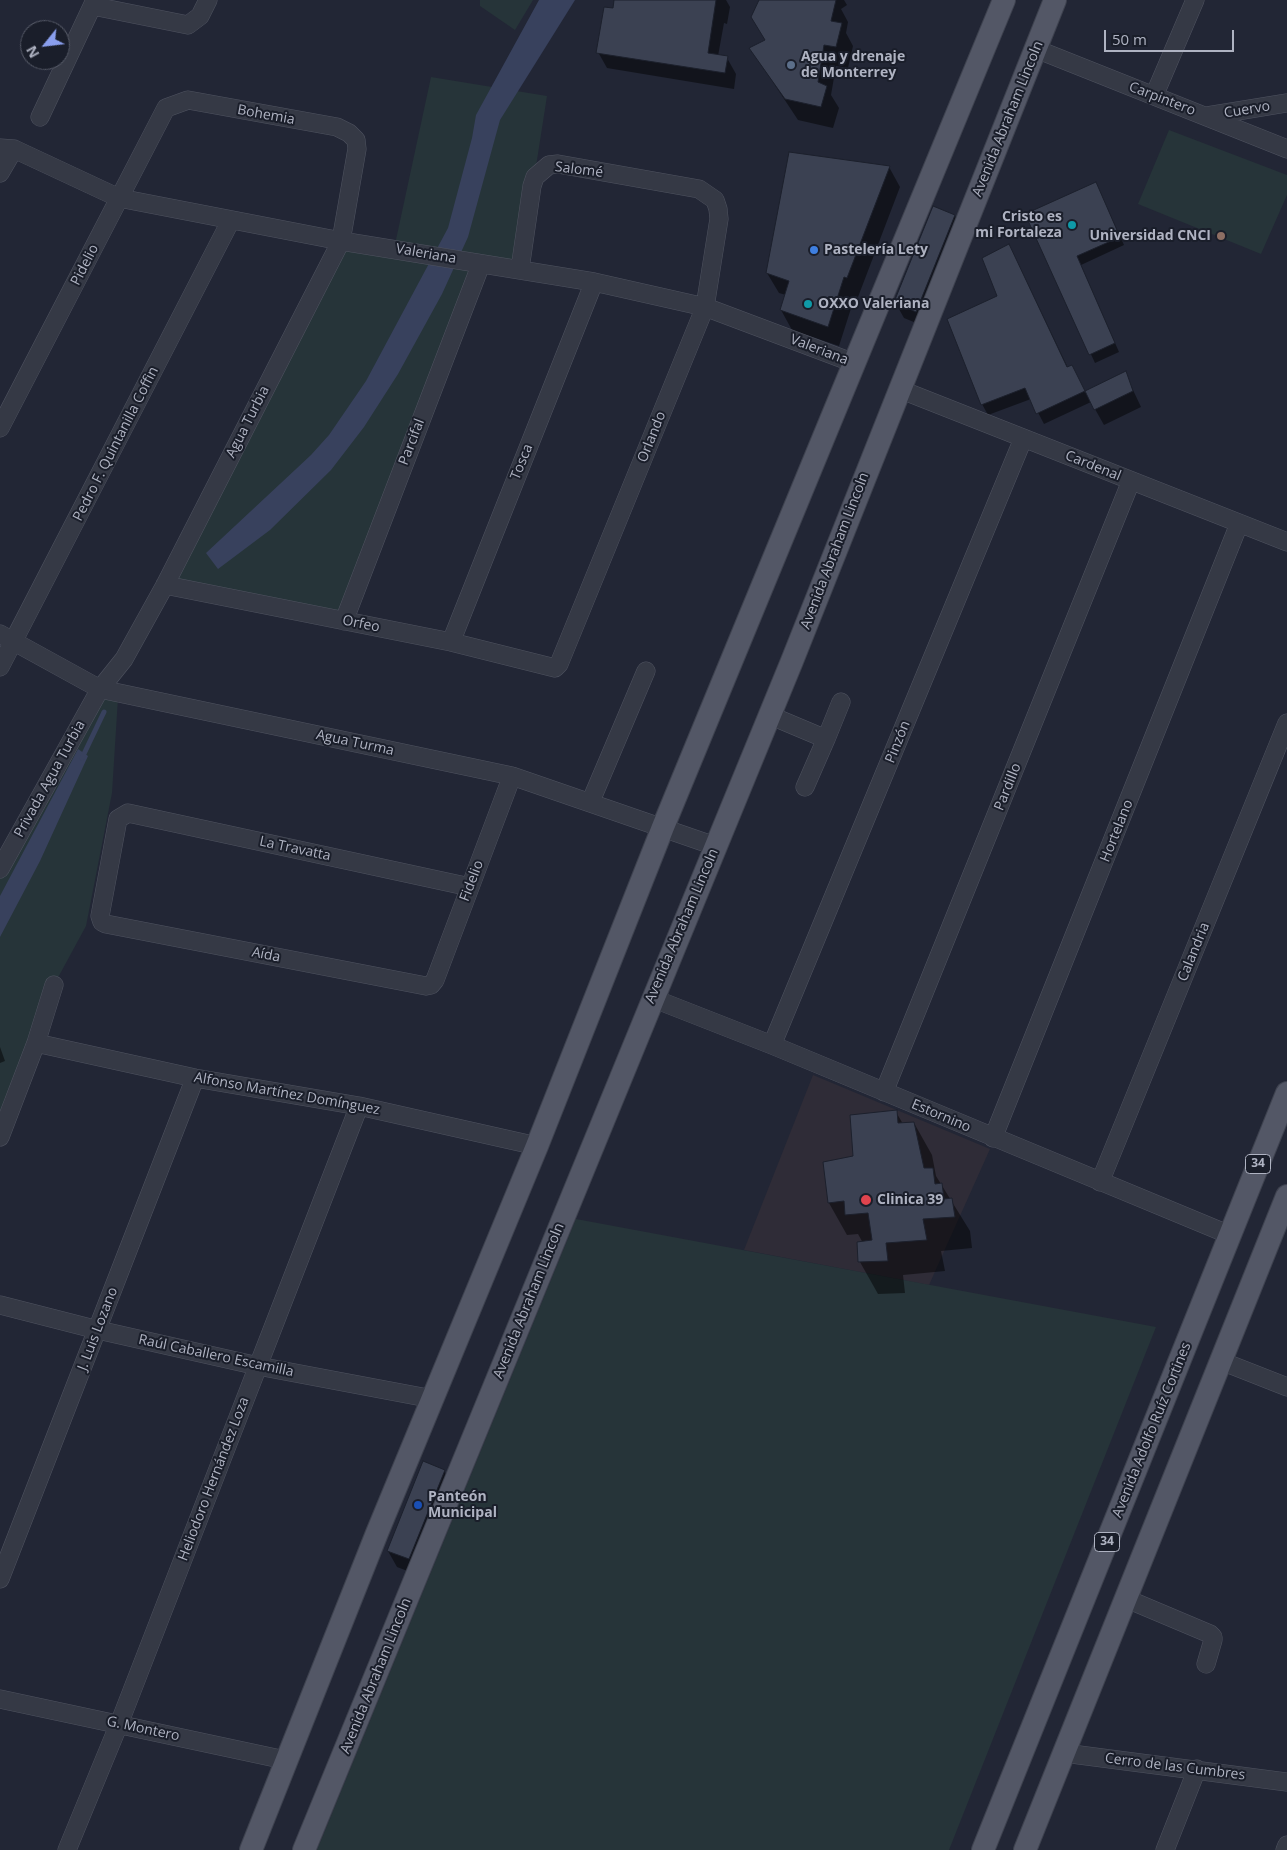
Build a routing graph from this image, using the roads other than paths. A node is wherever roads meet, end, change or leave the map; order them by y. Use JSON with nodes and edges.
{"nodes":[{"id":1,"x":208,"y":0,"type":"edge"},
{"id":2,"x":1004,"y":0,"type":"edge"},
{"id":3,"x":1055,"y":0,"type":"edge"},
{"id":4,"x":1195,"y":0,"type":"edge"},
{"id":5,"x":94,"y":3,"type":"edge"},
{"id":6,"x":1036,"y":49,"type":"junction"},
{"id":7,"x":1154,"y":96,"type":"junction"},
{"id":8,"x":1287,"y":103,"type":"edge"},
{"id":9,"x":172,"y":104,"type":"joint"},
{"id":10,"x":1206,"y":116,"type":"junction"},
{"id":11,"x":40,"y":117,"type":"dead end"},
{"id":12,"x":356,"y":140,"type":"joint"},
{"id":13,"x":7,"y":148,"type":"edge"},
{"id":14,"x":1287,"y":149,"type":"edge"},
{"id":15,"x":0,"y":173,"type":"edge"},
{"id":16,"x":119,"y":198,"type":"junction"},
{"id":17,"x":715,"y":200,"type":"joint"},
{"id":18,"x":230,"y":220,"type":"junction"},
{"id":19,"x":341,"y":241,"type":"junction"},
{"id":20,"x":480,"y":264,"type":"junction"},
{"id":21,"x":520,"y":269,"type":"junction"},
{"id":22,"x":594,"y":282,"type":"junction"},
{"id":23,"x":705,"y":307,"type":"junction"},
{"id":24,"x":854,"y":363,"type":"junction"},
{"id":25,"x":899,"y":389,"type":"junction"},
{"id":26,"x":0,"y":428,"type":"edge"},
{"id":27,"x":1023,"y":439,"type":"junction"},
{"id":28,"x":1131,"y":481,"type":"junction"},
{"id":29,"x":1239,"y":524,"type":"junction"},
{"id":30,"x":1287,"y":542,"type":"edge"},
{"id":31,"x":165,"y":585,"type":"junction"},
{"id":32,"x":344,"y":621,"type":"junction"},
{"id":33,"x":7,"y":638,"type":"edge"},
{"id":34,"x":451,"y":642,"type":"junction"},
{"id":35,"x":0,"y":667,"type":"edge"},
{"id":36,"x":555,"y":668,"type":"joint"},
{"id":37,"x":646,"y":671,"type":"dead end"},
{"id":38,"x":100,"y":689,"type":"junction"},
{"id":39,"x":841,"y":702,"type":"dead end"},
{"id":40,"x":769,"y":716,"type":"junction"},
{"id":41,"x":1287,"y":722,"type":"edge"},
{"id":42,"x":826,"y":739,"type":"junction"},
{"id":43,"x":512,"y":776,"type":"junction"},
{"id":44,"x":805,"y":787,"type":"dead end"},
{"id":45,"x":590,"y":803,"type":"junction"},
{"id":46,"x":663,"y":827,"type":"junction"},
{"id":47,"x":715,"y":846,"type":"junction"},
{"id":48,"x":0,"y":869,"type":"edge"},
{"id":49,"x":470,"y":887,"type":"junction"},
{"id":50,"x":102,"y":922,"type":"joint"},
{"id":51,"x":54,"y":985,"type":"dead end"},
{"id":52,"x":431,"y":985,"type":"joint"},
{"id":53,"x":652,"y":998,"type":"junction"},
{"id":54,"x":36,"y":1043,"type":"junction"},
{"id":55,"x":772,"y":1045,"type":"junction"},
{"id":56,"x":195,"y":1078,"type":"junction"},
{"id":57,"x":884,"y":1092,"type":"junction"},
{"id":58,"x":1287,"y":1093,"type":"edge"},
{"id":59,"x":359,"y":1106,"type":"junction"},
{"id":60,"x":0,"y":1136,"type":"edge"},
{"id":61,"x":993,"y":1138,"type":"junction"},
{"id":62,"x":537,"y":1146,"type":"junction"},
{"id":63,"x":1100,"y":1182,"type":"junction"},
{"id":64,"x":1287,"y":1196,"type":"edge"},
{"id":65,"x":1230,"y":1234,"type":"junction"},
{"id":66,"x":0,"y":1305,"type":"edge"},
{"id":67,"x":98,"y":1330,"type":"junction"},
{"id":68,"x":1221,"y":1361,"type":"junction"},
{"id":69,"x":258,"y":1366,"type":"junction"},
{"id":70,"x":1287,"y":1387,"type":"edge"},
{"id":71,"x":433,"y":1399,"type":"junction"},
{"id":72,"x":0,"y":1579,"type":"edge"},
{"id":73,"x":1127,"y":1599,"type":"junction"},
{"id":74,"x":1206,"y":1664,"type":"dead end"},
{"id":75,"x":0,"y":1698,"type":"edge"},
{"id":76,"x":119,"y":1724,"type":"junction"},
{"id":77,"x":1064,"y":1753,"type":"junction"},
{"id":78,"x":286,"y":1760,"type":"junction"},
{"id":79,"x":1197,"y":1769,"type":"junction"},
{"id":80,"x":1287,"y":1782,"type":"edge"},
{"id":81,"x":1287,"y":1845,"type":"edge"},
{"id":82,"x":66,"y":1850,"type":"edge"},
{"id":83,"x":250,"y":1850,"type":"edge"},
{"id":84,"x":304,"y":1850,"type":"edge"},
{"id":85,"x":983,"y":1850,"type":"edge"},
{"id":86,"x":1025,"y":1850,"type":"edge"},
{"id":87,"x":1165,"y":1850,"type":"edge"},
{"id":88,"x":1285,"y":1850,"type":"edge"}],
"edges":[{"from":1,"to":5,"type":"street"},
{"from":2,"to":24,"type":"main road"},
{"from":3,"to":6,"type":"main road","name":"Avenida Abraham Lincoln"},
{"from":4,"to":7,"type":"street"},
{"from":5,"to":11,"type":"street"},
{"from":6,"to":7,"type":"street","name":"Carpintero"},
{"from":6,"to":25,"type":"main road","name":"Avenida Abraham Lincoln"},
{"from":7,"to":10,"type":"street","name":"Carpintero"},
{"from":8,"to":10,"type":"street","name":"Cuervo"},
{"from":9,"to":12,"type":"street","name":"Bohemia"},
{"from":9,"to":16,"type":"street","name":"Pidelio"},
{"from":10,"to":14,"type":"street","name":"Carpintero"},
{"from":12,"to":19,"type":"street","name":"Agua Turbia"},
{"from":13,"to":15,"type":"street"},
{"from":13,"to":16,"type":"street","name":"Valeriana"},
{"from":16,"to":18,"type":"street","name":"Valeriana"},
{"from":16,"to":26,"type":"street","name":"Pidelio"},
{"from":17,"to":21,"type":"street","name":"Salomé"},
{"from":17,"to":23,"type":"street","name":"Orlando"},
{"from":18,"to":19,"type":"street","name":"Valeriana"},
{"from":18,"to":33,"type":"street","name":"Pedro F. Quintanilla Coffin"},
{"from":19,"to":20,"type":"street","name":"Valeriana"},
{"from":19,"to":31,"type":"street","name":"Agua Turbia"},
{"from":20,"to":21,"type":"street","name":"Valeriana"},
{"from":20,"to":32,"type":"street","name":"Parcifal"},
{"from":21,"to":22,"type":"street","name":"Valeriana"},
{"from":22,"to":23,"type":"street","name":"Valeriana"},
{"from":22,"to":34,"type":"street","name":"Tosca"},
{"from":23,"to":24,"type":"street","name":"Valeriana"},
{"from":23,"to":36,"type":"street","name":"Orlando"},
{"from":24,"to":46,"type":"main road"},
{"from":25,"to":27,"type":"street","name":"Cardenal"},
{"from":25,"to":40,"type":"main road","name":"Avenida Abraham Lincoln"},
{"from":27,"to":28,"type":"street","name":"Cardenal"},
{"from":27,"to":55,"type":"street","name":"Pinzón"},
{"from":28,"to":29,"type":"street","name":"Cardenal"},
{"from":28,"to":57,"type":"street","name":"Pardillo"},
{"from":29,"to":30,"type":"street","name":"Cardenal"},
{"from":29,"to":61,"type":"street","name":"Hortelano"},
{"from":31,"to":32,"type":"street","name":"Orfeo"},
{"from":31,"to":38,"type":"street","name":"Agua Turbia"},
{"from":32,"to":34,"type":"street","name":"Orfeo"},
{"from":33,"to":35,"type":"street","name":"Pedro F. Quintanilla Coffin"},
{"from":33,"to":38,"type":"street","name":"Agua Turma"},
{"from":34,"to":36,"type":"street","name":"Orfeo"},
{"from":37,"to":45,"type":"street"},
{"from":38,"to":43,"type":"street","name":"Agua Turma"},
{"from":38,"to":48,"type":"street","name":"Privada Agua Turbia"},
{"from":39,"to":42,"type":"street"},
{"from":40,"to":42,"type":"street"},
{"from":40,"to":47,"type":"main road","name":"Avenida Abraham Lincoln"},
{"from":41,"to":63,"type":"street","name":"Calandria"},
{"from":42,"to":44,"type":"street"},
{"from":43,"to":45,"type":"street","name":"Agua Turma"},
{"from":43,"to":49,"type":"street","name":"Fidelio"},
{"from":45,"to":46,"type":"street","name":"Agua Turma"},
{"from":46,"to":47,"type":"street","name":"Agua Turma"},
{"from":46,"to":62,"type":"main road"},
{"from":47,"to":53,"type":"main road","name":"Avenida Abraham Lincoln"},
{"from":49,"to":50,"type":"street","name":"La Travatta"},
{"from":49,"to":52,"type":"street","name":"Fidelio"},
{"from":50,"to":52,"type":"street","name":"Aída"},
{"from":51,"to":54,"type":"street"},
{"from":53,"to":55,"type":"street","name":"Estornino"},
{"from":53,"to":84,"type":"main road","name":"Avenida Abraham Lincoln"},
{"from":54,"to":56,"type":"street","name":"Alfonso Martínez Domínguez"},
{"from":54,"to":60,"type":"street"},
{"from":55,"to":57,"type":"street","name":"Estornino"},
{"from":56,"to":59,"type":"street","name":"Alfonso Martínez Domínguez"},
{"from":56,"to":67,"type":"street","name":"J. Luis Lozano"},
{"from":57,"to":61,"type":"street","name":"Estornino"},
{"from":58,"to":65,"type":"main road","name":"Avenida Adolfo Ruíz Cortines","number":"34"},
{"from":59,"to":62,"type":"street","name":"Alfonso Martínez Domínguez"},
{"from":59,"to":69,"type":"street","name":"Heliodoro Hernández Loza"},
{"from":61,"to":63,"type":"street","name":"Estornino"},
{"from":62,"to":71,"type":"main road"},
{"from":63,"to":65,"type":"street","name":"Estornino"},
{"from":64,"to":68,"type":"main road"},
{"from":65,"to":85,"type":"main road","name":"Avenida Adolfo Ruíz Cortines","number":"34"},
{"from":66,"to":67,"type":"street","name":"Raúl Caballero Escamilla"},
{"from":67,"to":69,"type":"street","name":"Raúl Caballero Escamilla"},
{"from":67,"to":72,"type":"street","name":"J. Luis Lozano"},
{"from":68,"to":70,"type":"street"},
{"from":68,"to":73,"type":"main road"},
{"from":69,"to":71,"type":"street","name":"Raúl Caballero Escamilla"},
{"from":69,"to":76,"type":"street","name":"Heliodoro Hernández Loza"},
{"from":71,"to":78,"type":"main road"},
{"from":73,"to":74,"type":"street"},
{"from":73,"to":77,"type":"main road"},
{"from":75,"to":76,"type":"street","name":"G. Montero"},
{"from":76,"to":78,"type":"street","name":"G. Montero"},
{"from":76,"to":82,"type":"street","name":"Heliodoro Hernández Loza"},
{"from":77,"to":79,"type":"street","name":"Cerro de las Cumbres"},
{"from":77,"to":86,"type":"main road"},
{"from":78,"to":83,"type":"main road"},
{"from":79,"to":80,"type":"street","name":"Cerro de las Cumbres"},
{"from":79,"to":87,"type":"street"},
{"from":81,"to":88,"type":"street"}]}
